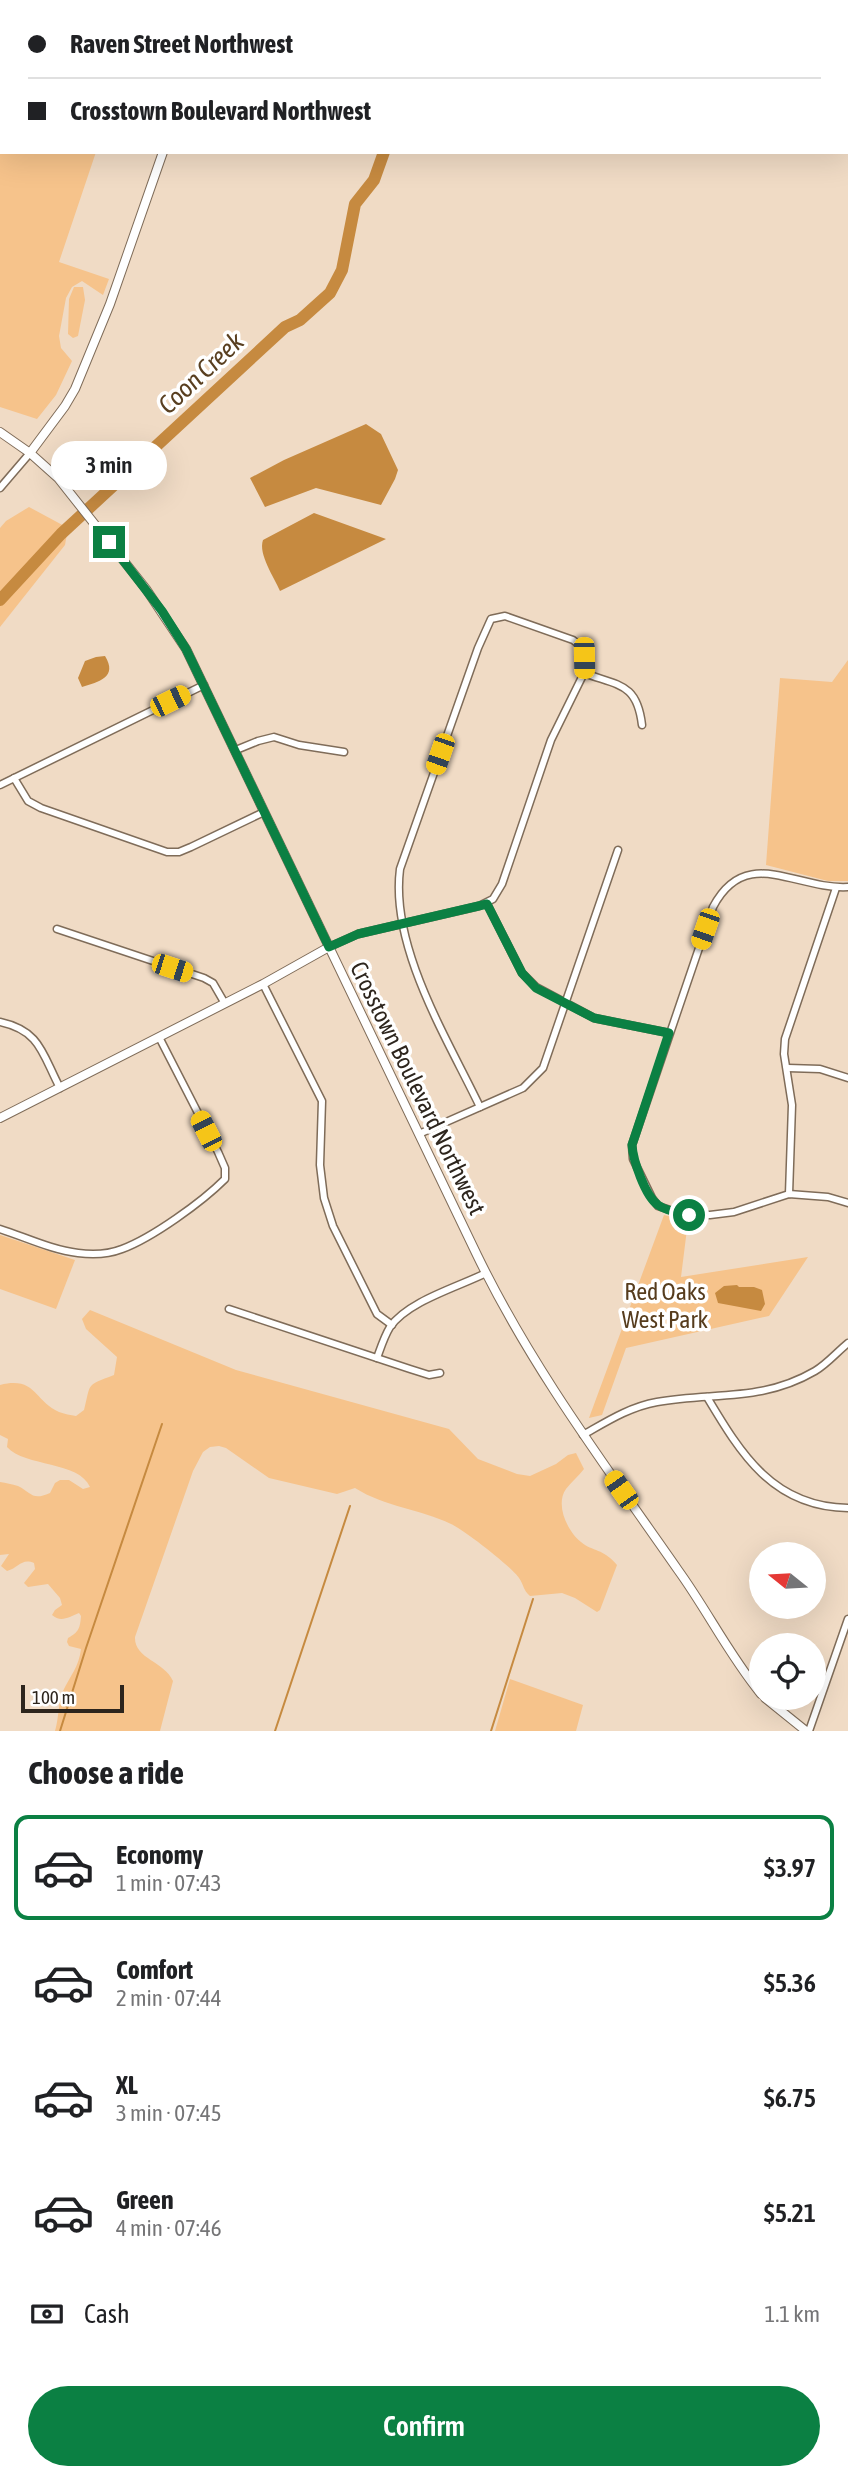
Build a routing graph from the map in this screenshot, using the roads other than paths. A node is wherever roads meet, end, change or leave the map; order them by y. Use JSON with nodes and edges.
{"nodes":[{"id":1,"x":162,"y":154,"type":"edge"},
{"id":2,"x":0,"y":432,"type":"edge"},
{"id":3,"x":30,"y":453,"type":"junction"},
{"id":4,"x":0,"y":488,"type":"edge"},
{"id":5,"x":584,"y":674,"type":"junction"},
{"id":6,"x":204,"y":685,"type":"junction"},
{"id":7,"x":642,"y":725,"type":"dead end"},
{"id":8,"x":236,"y":750,"type":"junction"},
{"id":9,"x":344,"y":752,"type":"dead end"},
{"id":10,"x":14,"y":778,"type":"junction"},
{"id":11,"x":0,"y":785,"type":"edge"},
{"id":12,"x":264,"y":812,"type":"junction"},
{"id":13,"x":618,"y":850,"type":"dead end"},
{"id":14,"x":848,"y":887,"type":"edge"},
{"id":15,"x":836,"y":888,"type":"junction"},
{"id":16,"x":487,"y":904,"type":"junction"},
{"id":17,"x":404,"y":923,"type":"junction"},
{"id":18,"x":57,"y":929,"type":"dead end"},
{"id":19,"x":329,"y":947,"type":"junction"},
{"id":20,"x":263,"y":984,"type":"junction"},
{"id":21,"x":224,"y":1002,"type":"junction"},
{"id":22,"x":565,"y":1004,"type":"junction"},
{"id":23,"x":0,"y":1021,"type":"edge"},
{"id":24,"x":669,"y":1033,"type":"junction"},
{"id":25,"x":159,"y":1037,"type":"junction"},
{"id":26,"x":788,"y":1068,"type":"junction"},
{"id":27,"x":848,"y":1079,"type":"edge"},
{"id":28,"x":60,"y":1087,"type":"junction"},
{"id":29,"x":480,"y":1107,"type":"junction"},
{"id":30,"x":0,"y":1118,"type":"edge"},
{"id":31,"x":419,"y":1134,"type":"junction"},
{"id":32,"x":789,"y":1194,"type":"junction"},
{"id":33,"x":848,"y":1203,"type":"edge"},
{"id":34,"x":0,"y":1229,"type":"edge"},
{"id":35,"x":486,"y":1273,"type":"junction"},
{"id":36,"x":229,"y":1309,"type":"dead end"},
{"id":37,"x":392,"y":1325,"type":"junction"},
{"id":38,"x":848,"y":1343,"type":"edge"},
{"id":39,"x":377,"y":1358,"type":"junction"},
{"id":40,"x":440,"y":1373,"type":"dead end"},
{"id":41,"x":707,"y":1397,"type":"junction"},
{"id":42,"x":583,"y":1435,"type":"junction"},
{"id":43,"x":848,"y":1508,"type":"edge"},
{"id":44,"x":848,"y":1619,"type":"edge"},
{"id":45,"x":749,"y":1678,"type":"edge"},
{"id":46,"x":781,"y":1710,"type":"edge"},
{"id":47,"x":808,"y":1731,"type":"edge"}],
"edges":[{"from":1,"to":3,"type":"street"},
{"from":2,"to":3,"type":"street","name":"Crosstown Boulevard Northwest"},
{"from":3,"to":4,"type":"street"},
{"from":3,"to":6,"type":"street","name":"Crosstown Boulevard Northwest"},
{"from":5,"to":7,"type":"street"},
{"from":5,"to":16,"type":"street"},
{"from":5,"to":17,"type":"street"},
{"from":6,"to":8,"type":"street","name":"Crosstown Boulevard Northwest"},
{"from":6,"to":10,"type":"street"},
{"from":8,"to":9,"type":"street"},
{"from":8,"to":12,"type":"street","name":"Crosstown Boulevard Northwest"},
{"from":10,"to":11,"type":"street"},
{"from":10,"to":12,"type":"street"},
{"from":12,"to":19,"type":"street","name":"Crosstown Boulevard Northwest"},
{"from":13,"to":22,"type":"street"},
{"from":14,"to":15,"type":"street"},
{"from":15,"to":24,"type":"street"},
{"from":15,"to":26,"type":"street"},
{"from":16,"to":17,"type":"street"},
{"from":16,"to":22,"type":"street"},
{"from":17,"to":19,"type":"street"},
{"from":17,"to":29,"type":"street"},
{"from":18,"to":21,"type":"street"},
{"from":19,"to":20,"type":"street"},
{"from":19,"to":31,"type":"street","name":"Crosstown Boulevard Northwest"},
{"from":20,"to":21,"type":"street"},
{"from":20,"to":37,"type":"street"},
{"from":21,"to":25,"type":"street"},
{"from":22,"to":24,"type":"street"},
{"from":22,"to":29,"type":"street"},
{"from":23,"to":28,"type":"street"},
{"from":24,"to":32,"type":"street"},
{"from":25,"to":28,"type":"street"},
{"from":25,"to":34,"type":"street"},
{"from":26,"to":27,"type":"street"},
{"from":26,"to":32,"type":"street"},
{"from":28,"to":30,"type":"street"},
{"from":29,"to":31,"type":"street"},
{"from":31,"to":35,"type":"street","name":"Crosstown Boulevard Northwest"},
{"from":32,"to":33,"type":"street"},
{"from":35,"to":37,"type":"street"},
{"from":35,"to":42,"type":"street","name":"Crosstown Boulevard Northwest"},
{"from":36,"to":39,"type":"street"},
{"from":37,"to":39,"type":"street"},
{"from":38,"to":41,"type":"street"},
{"from":39,"to":40,"type":"street"},
{"from":41,"to":42,"type":"street"},
{"from":41,"to":43,"type":"street"},
{"from":42,"to":45,"type":"street","name":"Crosstown Boulevard Northwest"},
{"from":44,"to":47,"type":"street"},
{"from":46,"to":47,"type":"street"}]}
